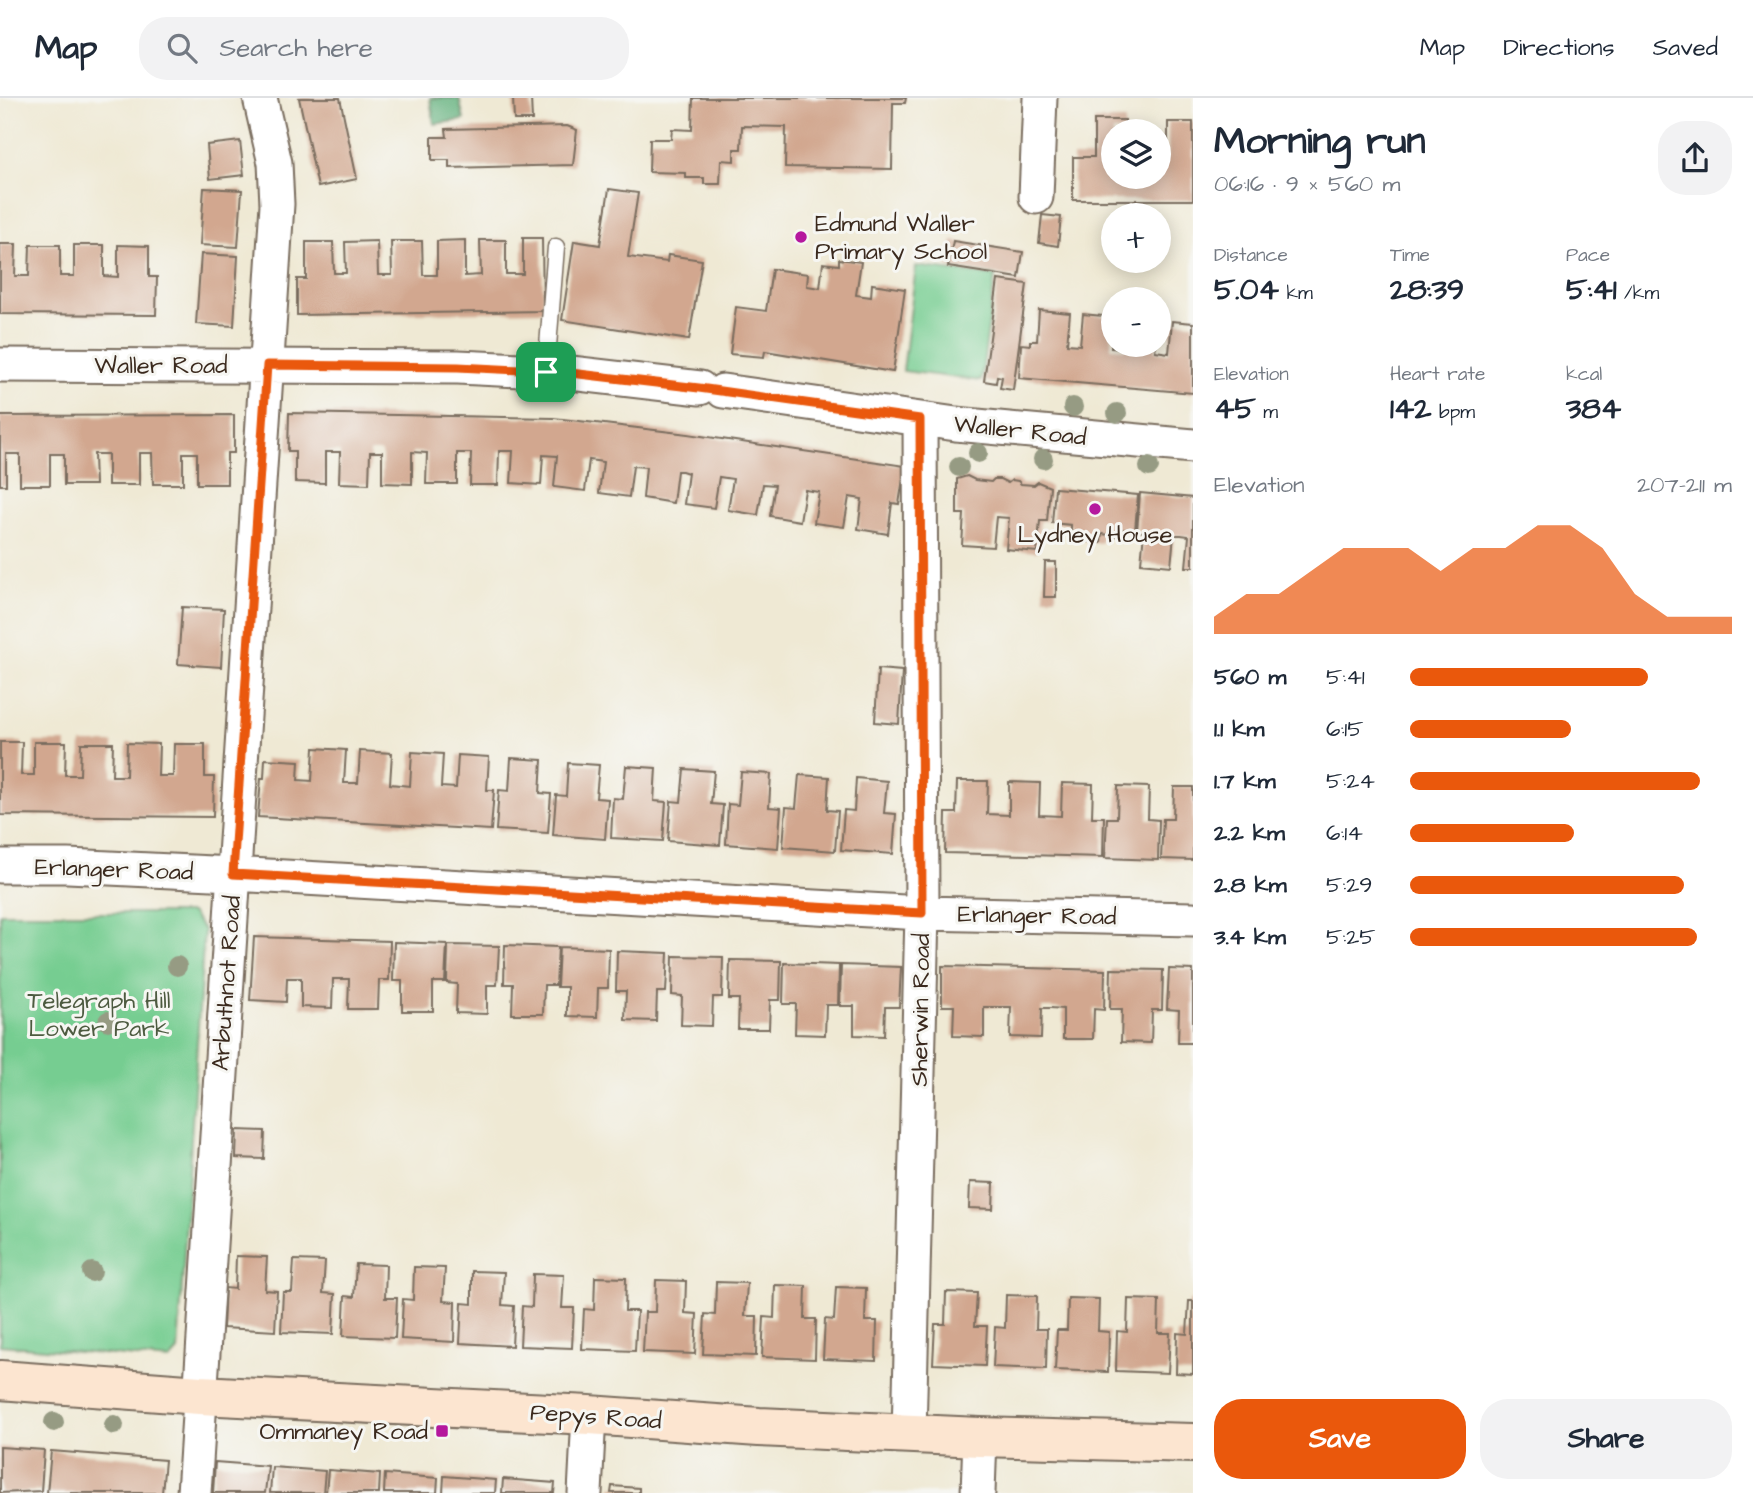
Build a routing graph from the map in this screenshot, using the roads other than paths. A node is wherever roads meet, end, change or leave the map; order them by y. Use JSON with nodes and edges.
{"nodes":[{"id":1,"x":260,"y":98,"type":"edge"},
{"id":2,"x":1040,"y":98,"type":"edge"},
{"id":3,"x":1036,"y":197,"type":"dead end"},
{"id":4,"x":556,"y":247,"type":"dead end"},
{"id":5,"x":0,"y":365,"type":"edge"},
{"id":6,"x":267,"y":365,"type":"junction"},
{"id":7,"x":546,"y":372,"type":"junction"},
{"id":8,"x":920,"y":419,"type":"junction"},
{"id":9,"x":1193,"y":446,"type":"edge"},
{"id":10,"x":0,"y":866,"type":"edge"},
{"id":11,"x":233,"y":874,"type":"junction"},
{"id":12,"x":922,"y":913,"type":"junction"},
{"id":13,"x":1193,"y":919,"type":"edge"},
{"id":14,"x":0,"y":1380,"type":"edge"},
{"id":15,"x":200,"y":1395,"type":"junction"},
{"id":16,"x":590,"y":1415,"type":"junction"},
{"id":17,"x":909,"y":1434,"type":"junction"},
{"id":18,"x":980,"y":1437,"type":"junction"},
{"id":19,"x":1193,"y":1443,"type":"edge"},
{"id":20,"x":194,"y":1493,"type":"edge"},
{"id":21,"x":585,"y":1493,"type":"edge"},
{"id":22,"x":978,"y":1493,"type":"edge"}],
"edges":[{"from":1,"to":6,"type":"street","name":"Arbuthnot Road"},
{"from":2,"to":3,"type":"street"},
{"from":4,"to":7,"type":"lane"},
{"from":5,"to":6,"type":"street","name":"Waller Road"},
{"from":6,"to":7,"type":"street","name":"Waller Road"},
{"from":6,"to":11,"type":"street","name":"Arbuthnot Road"},
{"from":7,"to":8,"type":"street","name":"Waller Road"},
{"from":8,"to":9,"type":"street","name":"Waller Road"},
{"from":8,"to":12,"type":"street","name":"Sherwin Road"},
{"from":10,"to":11,"type":"street","name":"Erlanger Road"},
{"from":11,"to":12,"type":"street","name":"Erlanger Road"},
{"from":11,"to":15,"type":"street","name":"Arbuthnot Road"},
{"from":12,"to":13,"type":"street","name":"Erlanger Road"},
{"from":12,"to":17,"type":"street","name":"Sherwin Road"},
{"from":14,"to":15,"type":"street","name":"Pepys Road"},
{"from":15,"to":16,"type":"street","name":"Pepys Road"},
{"from":15,"to":20,"type":"street","name":"Arbuthnot Road"},
{"from":16,"to":17,"type":"street","name":"Pepys Road"},
{"from":16,"to":21,"type":"street"},
{"from":17,"to":18,"type":"street","name":"Pepys Road"},
{"from":18,"to":19,"type":"street","name":"Pepys Road"},
{"from":18,"to":22,"type":"street"}]}
